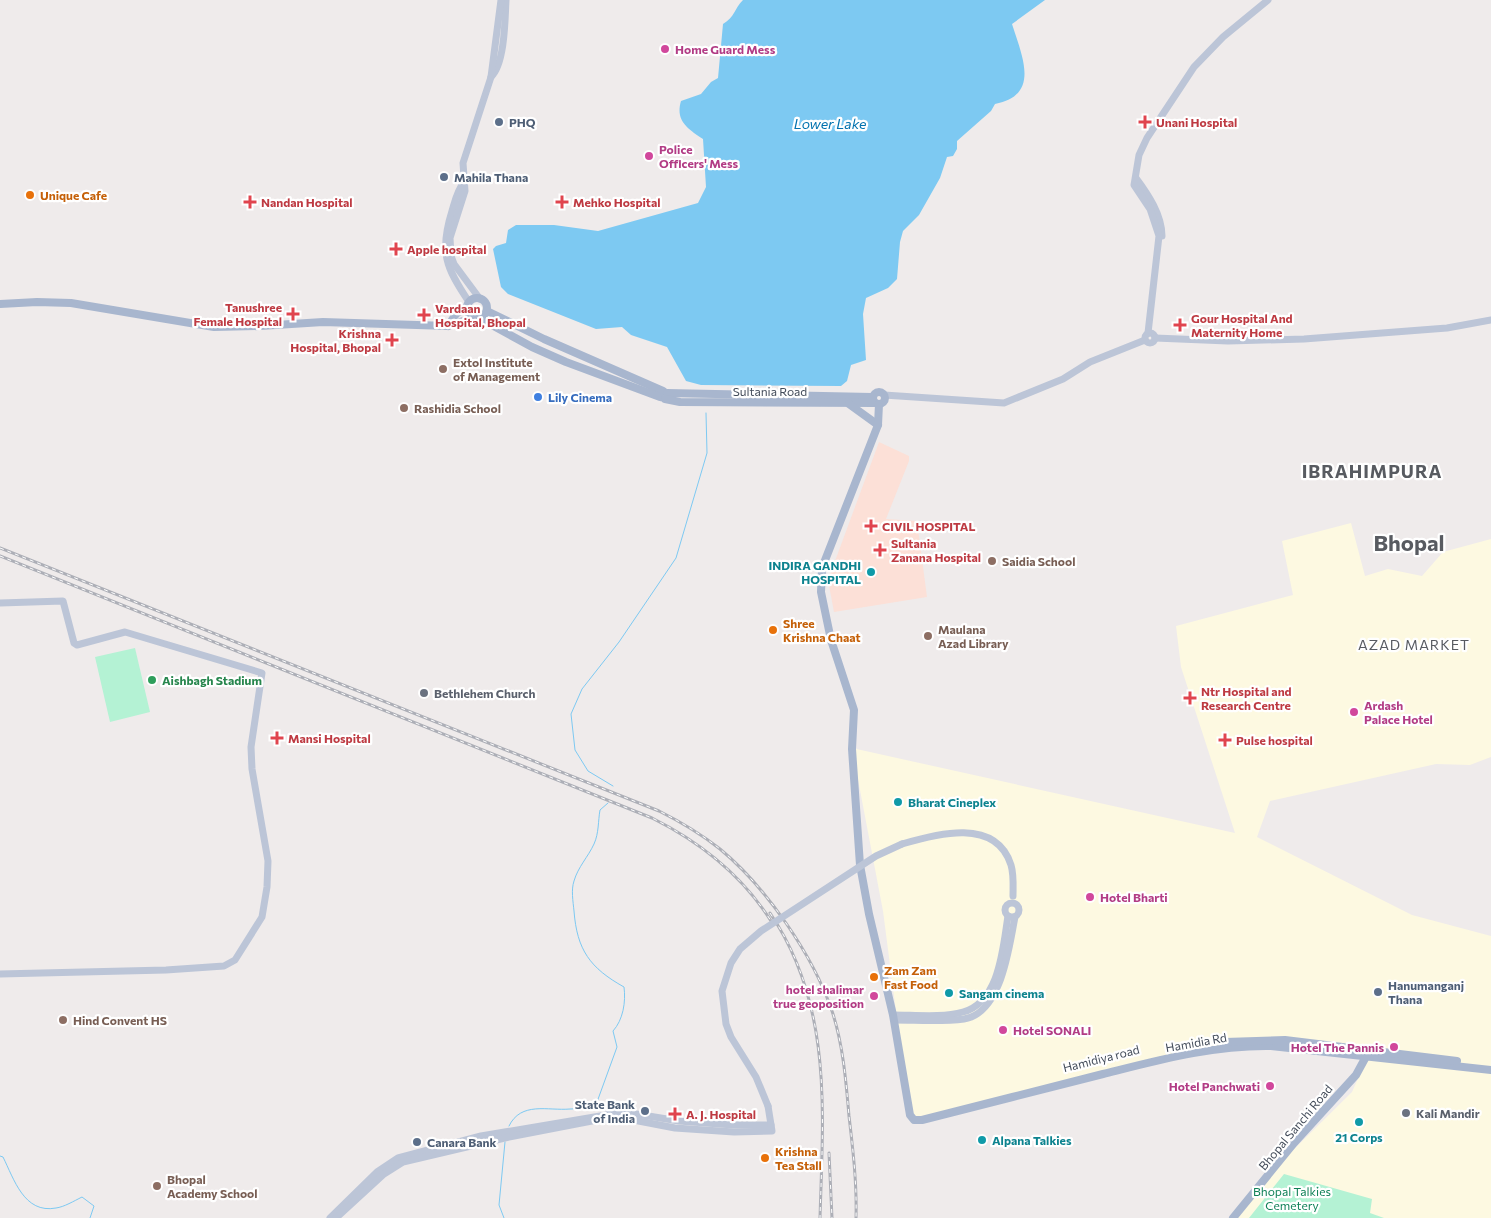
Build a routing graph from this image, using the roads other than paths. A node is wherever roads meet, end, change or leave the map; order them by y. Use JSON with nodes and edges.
{"nodes":[{"id":1,"x":501,"y":0,"type":"edge"},
{"id":2,"x":506,"y":0,"type":"edge"},
{"id":3,"x":1268,"y":0,"type":"edge"},
{"id":4,"x":1275,"y":0,"type":"edge"},
{"id":5,"x":1240,"y":24,"type":"junction"},
{"id":6,"x":491,"y":77,"type":"junction"},
{"id":7,"x":464,"y":182,"type":"junction"},
{"id":8,"x":480,"y":298,"type":"junction"},
{"id":9,"x":0,"y":304,"type":"edge"},
{"id":10,"x":469,"y":304,"type":"junction"},
{"id":11,"x":487,"y":311,"type":"junction"},
{"id":12,"x":477,"y":318,"type":"junction"},
{"id":13,"x":1491,"y":320,"type":"edge"},
{"id":14,"x":448,"y":326,"type":"junction"},
{"id":15,"x":1150,"y":336,"type":"junction"},
{"id":16,"x":664,"y":395,"type":"junction"},
{"id":17,"x":879,"y":400,"type":"junction"},
{"id":18,"x":848,"y":403,"type":"junction"},
{"id":19,"x":878,"y":424,"type":"junction"},
{"id":20,"x":0,"y":603,"type":"edge"},
{"id":21,"x":1012,"y":904,"type":"junction"},
{"id":22,"x":1012,"y":916,"type":"junction"},
{"id":23,"x":0,"y":974,"type":"edge"},
{"id":24,"x":894,"y":1018,"type":"junction"},
{"id":25,"x":1369,"y":1053,"type":"junction"},
{"id":26,"x":1491,"y":1066,"type":"edge"},
{"id":27,"x":1491,"y":1070,"type":"edge"},
{"id":28,"x":996,"y":1098,"type":"junction"},
{"id":29,"x":908,"y":1102,"type":"junction"},
{"id":30,"x":733,"y":1129,"type":"junction"},
{"id":31,"x":330,"y":1218,"type":"edge"},
{"id":32,"x":336,"y":1218,"type":"edge"},
{"id":33,"x":1233,"y":1218,"type":"edge"}],
"edges":[{"from":1,"to":6,"type":"main road"},
{"from":2,"to":6,"type":"main road"},
{"from":3,"to":5,"type":"main road"},
{"from":4,"to":5,"type":"main road"},
{"from":5,"to":15,"type":"main road"},
{"from":6,"to":7,"type":"main road"},
{"from":7,"to":8,"type":"main road"},
{"from":7,"to":10,"type":"main road"},
{"from":8,"to":10,"type":"main road"},
{"from":8,"to":11,"type":"main road"},
{"from":9,"to":14,"type":"main road"},
{"from":10,"to":12,"type":"main road"},
{"from":10,"to":14,"type":"main road"},
{"from":11,"to":12,"type":"main road"},
{"from":11,"to":16,"type":"main road","name":"Sultania Road"},
{"from":12,"to":14,"type":"main road"},
{"from":12,"to":16,"type":"main road","name":"Sultania Road"},
{"from":13,"to":15,"type":"main road"},
{"from":15,"to":17,"type":"main road"},
{"from":16,"to":17,"type":"main road","name":"Sultania Road"},
{"from":16,"to":18,"type":"main road","name":"Sultania Road"},
{"from":17,"to":18,"type":"main road","name":"Sultania Road"},
{"from":17,"to":19,"type":"main road"},
{"from":18,"to":19,"type":"main road"},
{"from":19,"to":24,"type":"main road"},
{"from":20,"to":23,"type":"main road"},
{"from":21,"to":22,"type":"main road"},
{"from":21,"to":22,"type":"main road"},
{"from":21,"to":30,"type":"main road","bridge":true},
{"from":22,"to":24,"type":"main road"},
{"from":24,"to":29,"type":"main road"},
{"from":25,"to":26,"type":"main road"},
{"from":25,"to":27,"type":"main road"},
{"from":25,"to":28,"type":"main road","name":"Hamidiya road"},
{"from":25,"to":33,"type":"main road","name":"Bhopal Sanchi Road"},
{"from":28,"to":29,"type":"main road","name":"Hamidiya road"},
{"from":28,"to":29,"type":"main road"},
{"from":30,"to":31,"type":"main road"},
{"from":30,"to":32,"type":"main road"}]}
